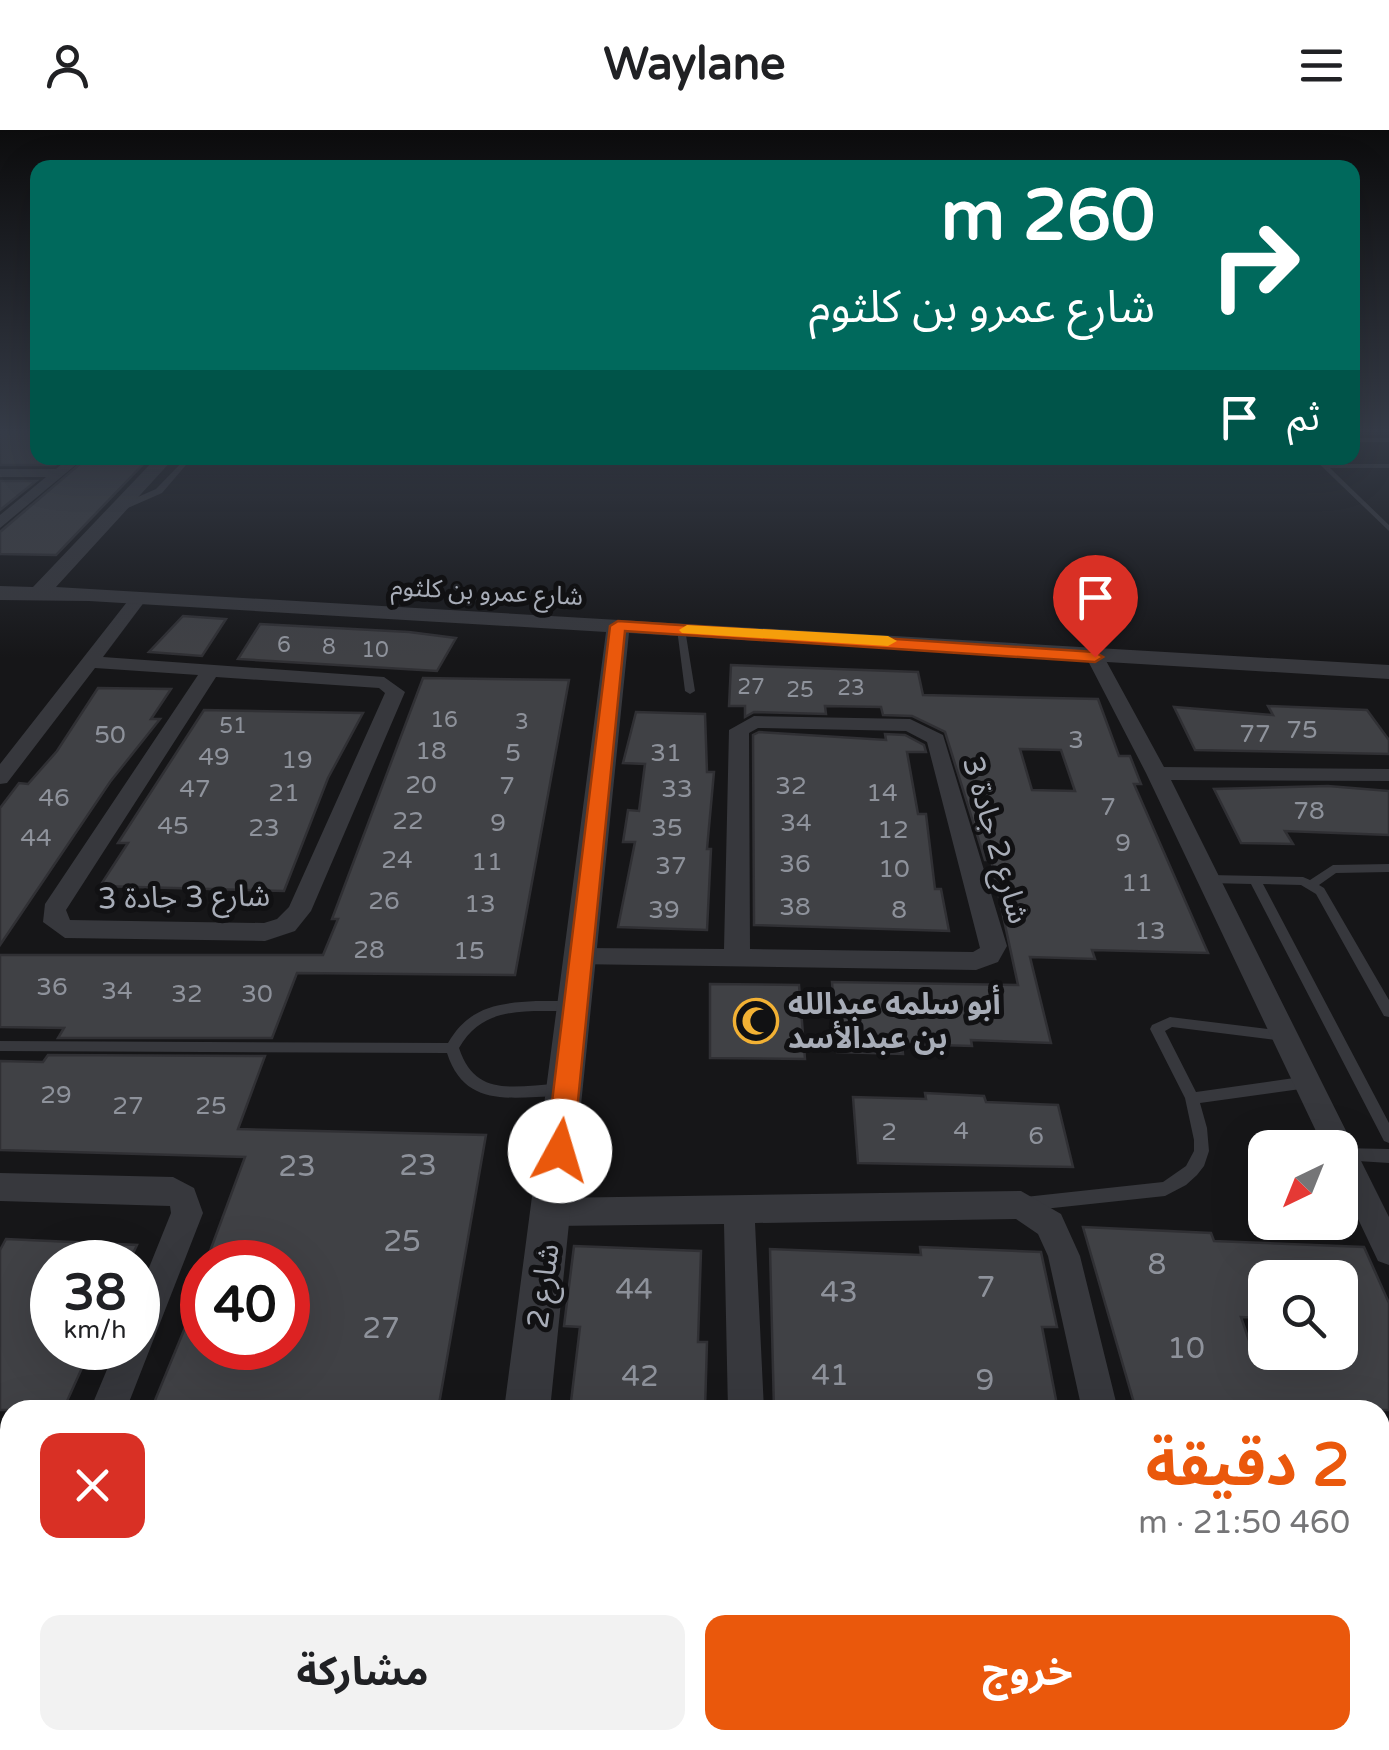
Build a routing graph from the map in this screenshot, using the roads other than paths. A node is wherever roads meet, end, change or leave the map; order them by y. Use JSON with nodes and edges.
{"nodes":[{"id":1,"x":20,"y":507,"type":"edge"},
{"id":2,"x":119,"y":507,"type":"edge"},
{"id":3,"x":123,"y":507,"type":"edge"},
{"id":4,"x":1366,"y":507,"type":"edge"},
{"id":5,"x":116,"y":510,"type":"junction"},
{"id":6,"x":0,"y":523,"type":"edge"},
{"id":7,"x":1389,"y":529,"type":"edge"},
{"id":8,"x":39,"y":592,"type":"junction"},
{"id":9,"x":0,"y":593,"type":"edge"},
{"id":10,"x":140,"y":597,"type":"junction"},
{"id":11,"x":618,"y":626,"type":"junction"},
{"id":12,"x":682,"y":629,"type":"junction"},
{"id":13,"x":1095,"y":657,"type":"junction"},
{"id":14,"x":89,"y":662,"type":"junction"},
{"id":15,"x":210,"y":672,"type":"junction"},
{"id":16,"x":1389,"y":672,"type":"edge"},
{"id":17,"x":690,"y":690,"type":"dead end"},
{"id":18,"x":1157,"y":773,"type":"junction"},
{"id":19,"x":1389,"y":775,"type":"edge"},
{"id":20,"x":0,"y":778,"type":"edge"},
{"id":21,"x":1389,"y":868,"type":"edge"},
{"id":22,"x":1209,"y":880,"type":"junction"},
{"id":23,"x":1255,"y":880,"type":"junction"},
{"id":24,"x":1311,"y":884,"type":"junction"},
{"id":25,"x":582,"y":957,"type":"junction"},
{"id":26,"x":737,"y":958,"type":"junction"},
{"id":27,"x":575,"y":1006,"type":"junction"},
{"id":28,"x":1389,"y":1012,"type":"edge"},
{"id":29,"x":1285,"y":1036,"type":"junction"},
{"id":30,"x":0,"y":1046,"type":"edge"},
{"id":31,"x":452,"y":1048,"type":"junction"},
{"id":32,"x":1308,"y":1082,"type":"junction"},
{"id":33,"x":566,"y":1090,"type":"junction"},
{"id":34,"x":1192,"y":1098,"type":"junction"},
{"id":35,"x":1331,"y":1130,"type":"edge"},
{"id":36,"x":1389,"y":1136,"type":"edge"},
{"id":37,"x":1358,"y":1152,"type":"edge"},
{"id":38,"x":1389,"y":1156,"type":"edge"},
{"id":39,"x":1358,"y":1185,"type":"edge"},
{"id":40,"x":0,"y":1186,"type":"edge"},
{"id":41,"x":1021,"y":1204,"type":"junction"},
{"id":42,"x":739,"y":1211,"type":"junction"},
{"id":43,"x":553,"y":1212,"type":"junction"},
{"id":44,"x":1389,"y":1250,"type":"edge"},
{"id":45,"x":160,"y":1280,"type":"edge"},
{"id":46,"x":124,"y":1370,"type":"edge"},
{"id":47,"x":112,"y":1400,"type":"edge"},
{"id":48,"x":528,"y":1400,"type":"edge"},
{"id":49,"x":746,"y":1400,"type":"edge"},
{"id":50,"x":1098,"y":1400,"type":"edge"}],
"edges":[{"from":1,"to":6,"type":"street"},
{"from":2,"to":5,"type":"street"},
{"from":3,"to":5,"type":"lane"},
{"from":4,"to":7,"type":"lane"},
{"from":5,"to":8,"type":"street"},
{"from":8,"to":9,"type":"street","name":"شارع عمرو بن كلثوم"},
{"from":8,"to":10,"type":"street","name":"شارع عمرو بن كلثوم"},
{"from":10,"to":11,"type":"street","name":"شارع عمرو بن كلثوم"},
{"from":10,"to":14,"type":"street"},
{"from":11,"to":12,"type":"street","name":"شارع عمرو بن كلثوم"},
{"from":11,"to":25,"type":"street","name":"شارع 2"},
{"from":12,"to":13,"type":"street","name":"شارع عمرو بن كلثوم"},
{"from":12,"to":17,"type":"lane"},
{"from":13,"to":16,"type":"street","name":"شارع عمرو بن كلثوم"},
{"from":13,"to":18,"type":"street"},
{"from":14,"to":15,"type":"street","name":"شارع 3 جادة 3"},
{"from":14,"to":20,"type":"street"},
{"from":15,"to":15,"type":"street","name":"شارع 3 جادة 3"},
{"from":18,"to":19,"type":"street"},
{"from":18,"to":22,"type":"street"},
{"from":21,"to":24,"type":"lane"},
{"from":22,"to":23,"type":"lane"},
{"from":22,"to":29,"type":"street"},
{"from":23,"to":24,"type":"lane"},
{"from":23,"to":36,"type":"lane"},
{"from":24,"to":28,"type":"lane"},
{"from":25,"to":26,"type":"street","name":"شارع 2 جادة 3"},
{"from":25,"to":27,"type":"street","name":"شارع 2"},
{"from":26,"to":26,"type":"street","name":"شارع 2 جادة 3"},
{"from":27,"to":31,"type":"lane"},
{"from":27,"to":33,"type":"street","name":"شارع 2"},
{"from":29,"to":32,"type":"street"},
{"from":29,"to":34,"type":"lane"},
{"from":30,"to":31,"type":"lane"},
{"from":31,"to":33,"type":"lane"},
{"from":32,"to":34,"type":"lane"},
{"from":32,"to":35,"type":"street"},
{"from":33,"to":43,"type":"street","name":"شارع 2"},
{"from":34,"to":41,"type":"lane"},
{"from":37,"to":38,"type":"lane"},
{"from":39,"to":44,"type":"street"},
{"from":40,"to":45,"type":"street"},
{"from":41,"to":42,"type":"street"},
{"from":41,"to":50,"type":"street"},
{"from":42,"to":43,"type":"street"},
{"from":42,"to":49,"type":"street"},
{"from":43,"to":48,"type":"street","name":"شارع 2"},
{"from":46,"to":47,"type":"street"}]}
